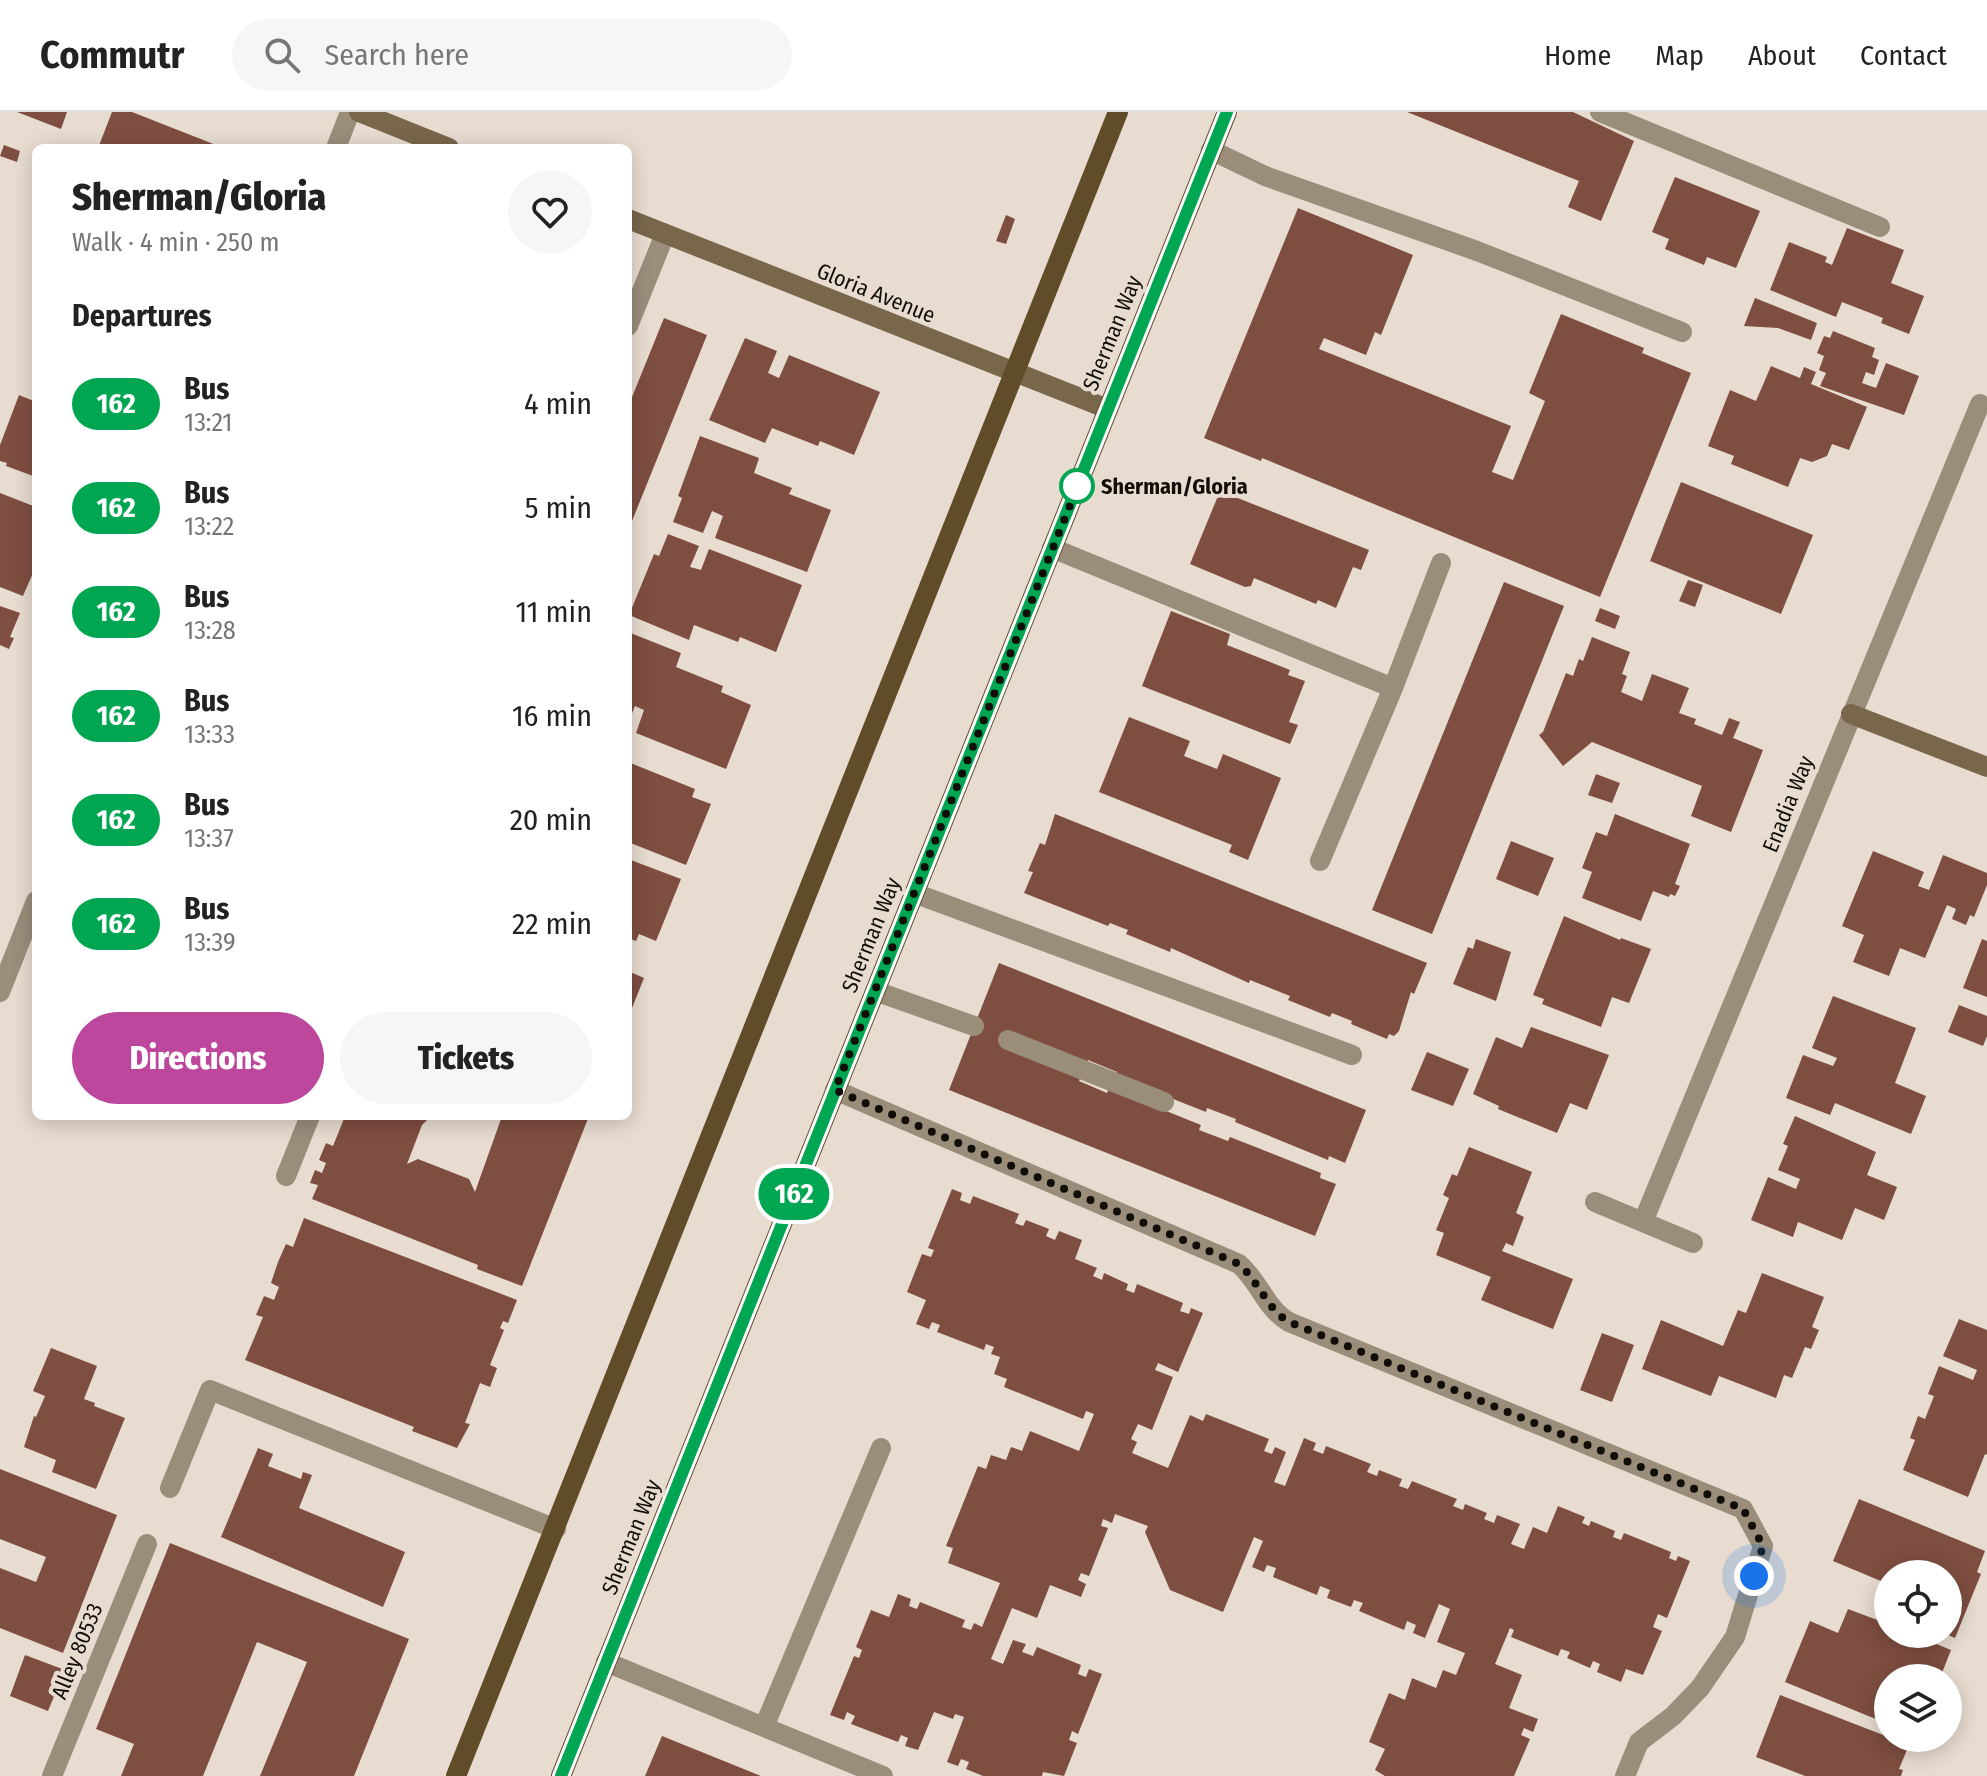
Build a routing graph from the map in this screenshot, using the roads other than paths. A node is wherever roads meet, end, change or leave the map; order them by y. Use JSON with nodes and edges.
{"nodes":[{"id":1,"x":350,"y":112,"type":"edge"},
{"id":2,"x":359,"y":112,"type":"edge"},
{"id":3,"x":1118,"y":112,"type":"edge"},
{"id":4,"x":1227,"y":112,"type":"edge"},
{"id":5,"x":1600,"y":112,"type":"edge"},
{"id":6,"x":338,"y":144,"type":"edge"},
{"id":7,"x":439,"y":144,"type":"edge"},
{"id":8,"x":1211,"y":150,"type":"junction"},
{"id":9,"x":632,"y":221,"type":"edge"},
{"id":10,"x":1880,"y":227,"type":"dead end"},
{"id":11,"x":665,"y":234,"type":"junction"},
{"id":12,"x":632,"y":316,"type":"edge"},
{"id":13,"x":1682,"y":332,"type":"dead end"},
{"id":14,"x":1012,"y":372,"type":"junction"},
{"id":15,"x":1980,"y":404,"type":"dead end"},
{"id":16,"x":1108,"y":409,"type":"junction"},
{"id":17,"x":1052,"y":548,"type":"junction"},
{"id":18,"x":1441,"y":563,"type":"dead end"},
{"id":19,"x":1393,"y":688,"type":"junction"},
{"id":20,"x":1851,"y":714,"type":"junction"},
{"id":21,"x":1987,"y":767,"type":"edge"},
{"id":22,"x":1320,"y":861,"type":"dead end"},
{"id":23,"x":914,"y":893,"type":"junction"},
{"id":24,"x":32,"y":911,"type":"edge"},
{"id":25,"x":875,"y":991,"type":"junction"},
{"id":26,"x":0,"y":992,"type":"edge"},
{"id":27,"x":974,"y":1026,"type":"dead end"},
{"id":28,"x":1008,"y":1040,"type":"dead end"},
{"id":29,"x":1352,"y":1055,"type":"dead end"},
{"id":30,"x":835,"y":1090,"type":"junction"},
{"id":31,"x":1164,"y":1102,"type":"dead end"},
{"id":32,"x":308,"y":1120,"type":"edge"},
{"id":33,"x":286,"y":1176,"type":"dead end"},
{"id":34,"x":1595,"y":1202,"type":"dead end"},
{"id":35,"x":1643,"y":1222,"type":"junction"},
{"id":36,"x":1693,"y":1243,"type":"dead end"},
{"id":37,"x":881,"y":1448,"type":"dead end"},
{"id":38,"x":170,"y":1488,"type":"dead end"},
{"id":39,"x":556,"y":1529,"type":"junction"},
{"id":40,"x":147,"y":1544,"type":"dead end"},
{"id":41,"x":606,"y":1662,"type":"junction"},
{"id":42,"x":764,"y":1727,"type":"junction"},
{"id":43,"x":52,"y":1776,"type":"edge"},
{"id":44,"x":456,"y":1776,"type":"edge"},
{"id":45,"x":561,"y":1776,"type":"edge"},
{"id":46,"x":883,"y":1776,"type":"edge"},
{"id":47,"x":1625,"y":1776,"type":"edge"}],
"edges":[{"from":1,"to":6,"type":"street"},
{"from":2,"to":7,"type":"street"},
{"from":3,"to":14,"type":"main road"},
{"from":4,"to":8,"type":"main road","name":"Sherman Way"},
{"from":5,"to":10,"type":"street"},
{"from":8,"to":13,"type":"street"},
{"from":8,"to":16,"type":"main road","name":"Sherman Way"},
{"from":9,"to":11,"type":"street","name":"Gloria Avenue"},
{"from":11,"to":12,"type":"street"},
{"from":11,"to":14,"type":"street","name":"Gloria Avenue"},
{"from":14,"to":16,"type":"street","name":"Gloria Avenue"},
{"from":14,"to":39,"type":"main road"},
{"from":15,"to":20,"type":"street","name":"Enadia Way"},
{"from":16,"to":17,"type":"main road","name":"Sherman Way"},
{"from":17,"to":19,"type":"street"},
{"from":17,"to":23,"type":"main road","name":"Sherman Way"},
{"from":18,"to":19,"type":"street"},
{"from":19,"to":22,"type":"street"},
{"from":20,"to":21,"type":"street"},
{"from":20,"to":35,"type":"street","name":"Enadia Way"},
{"from":23,"to":25,"type":"main road","name":"Sherman Way"},
{"from":23,"to":29,"type":"street"},
{"from":24,"to":26,"type":"street"},
{"from":25,"to":27,"type":"street"},
{"from":25,"to":30,"type":"main road","name":"Sherman Way"},
{"from":28,"to":31,"type":"street"},
{"from":30,"to":41,"type":"main road","name":"Sherman Way"},
{"from":30,"to":47,"type":"street"},
{"from":32,"to":33,"type":"street"},
{"from":34,"to":35,"type":"street"},
{"from":35,"to":36,"type":"street"},
{"from":37,"to":42,"type":"street"},
{"from":38,"to":39,"type":"street"},
{"from":39,"to":44,"type":"main road"},
{"from":40,"to":43,"type":"street","name":"Alley 80533"},
{"from":41,"to":42,"type":"street"},
{"from":41,"to":45,"type":"main road","name":"Sherman Way"},
{"from":42,"to":46,"type":"street"}]}
